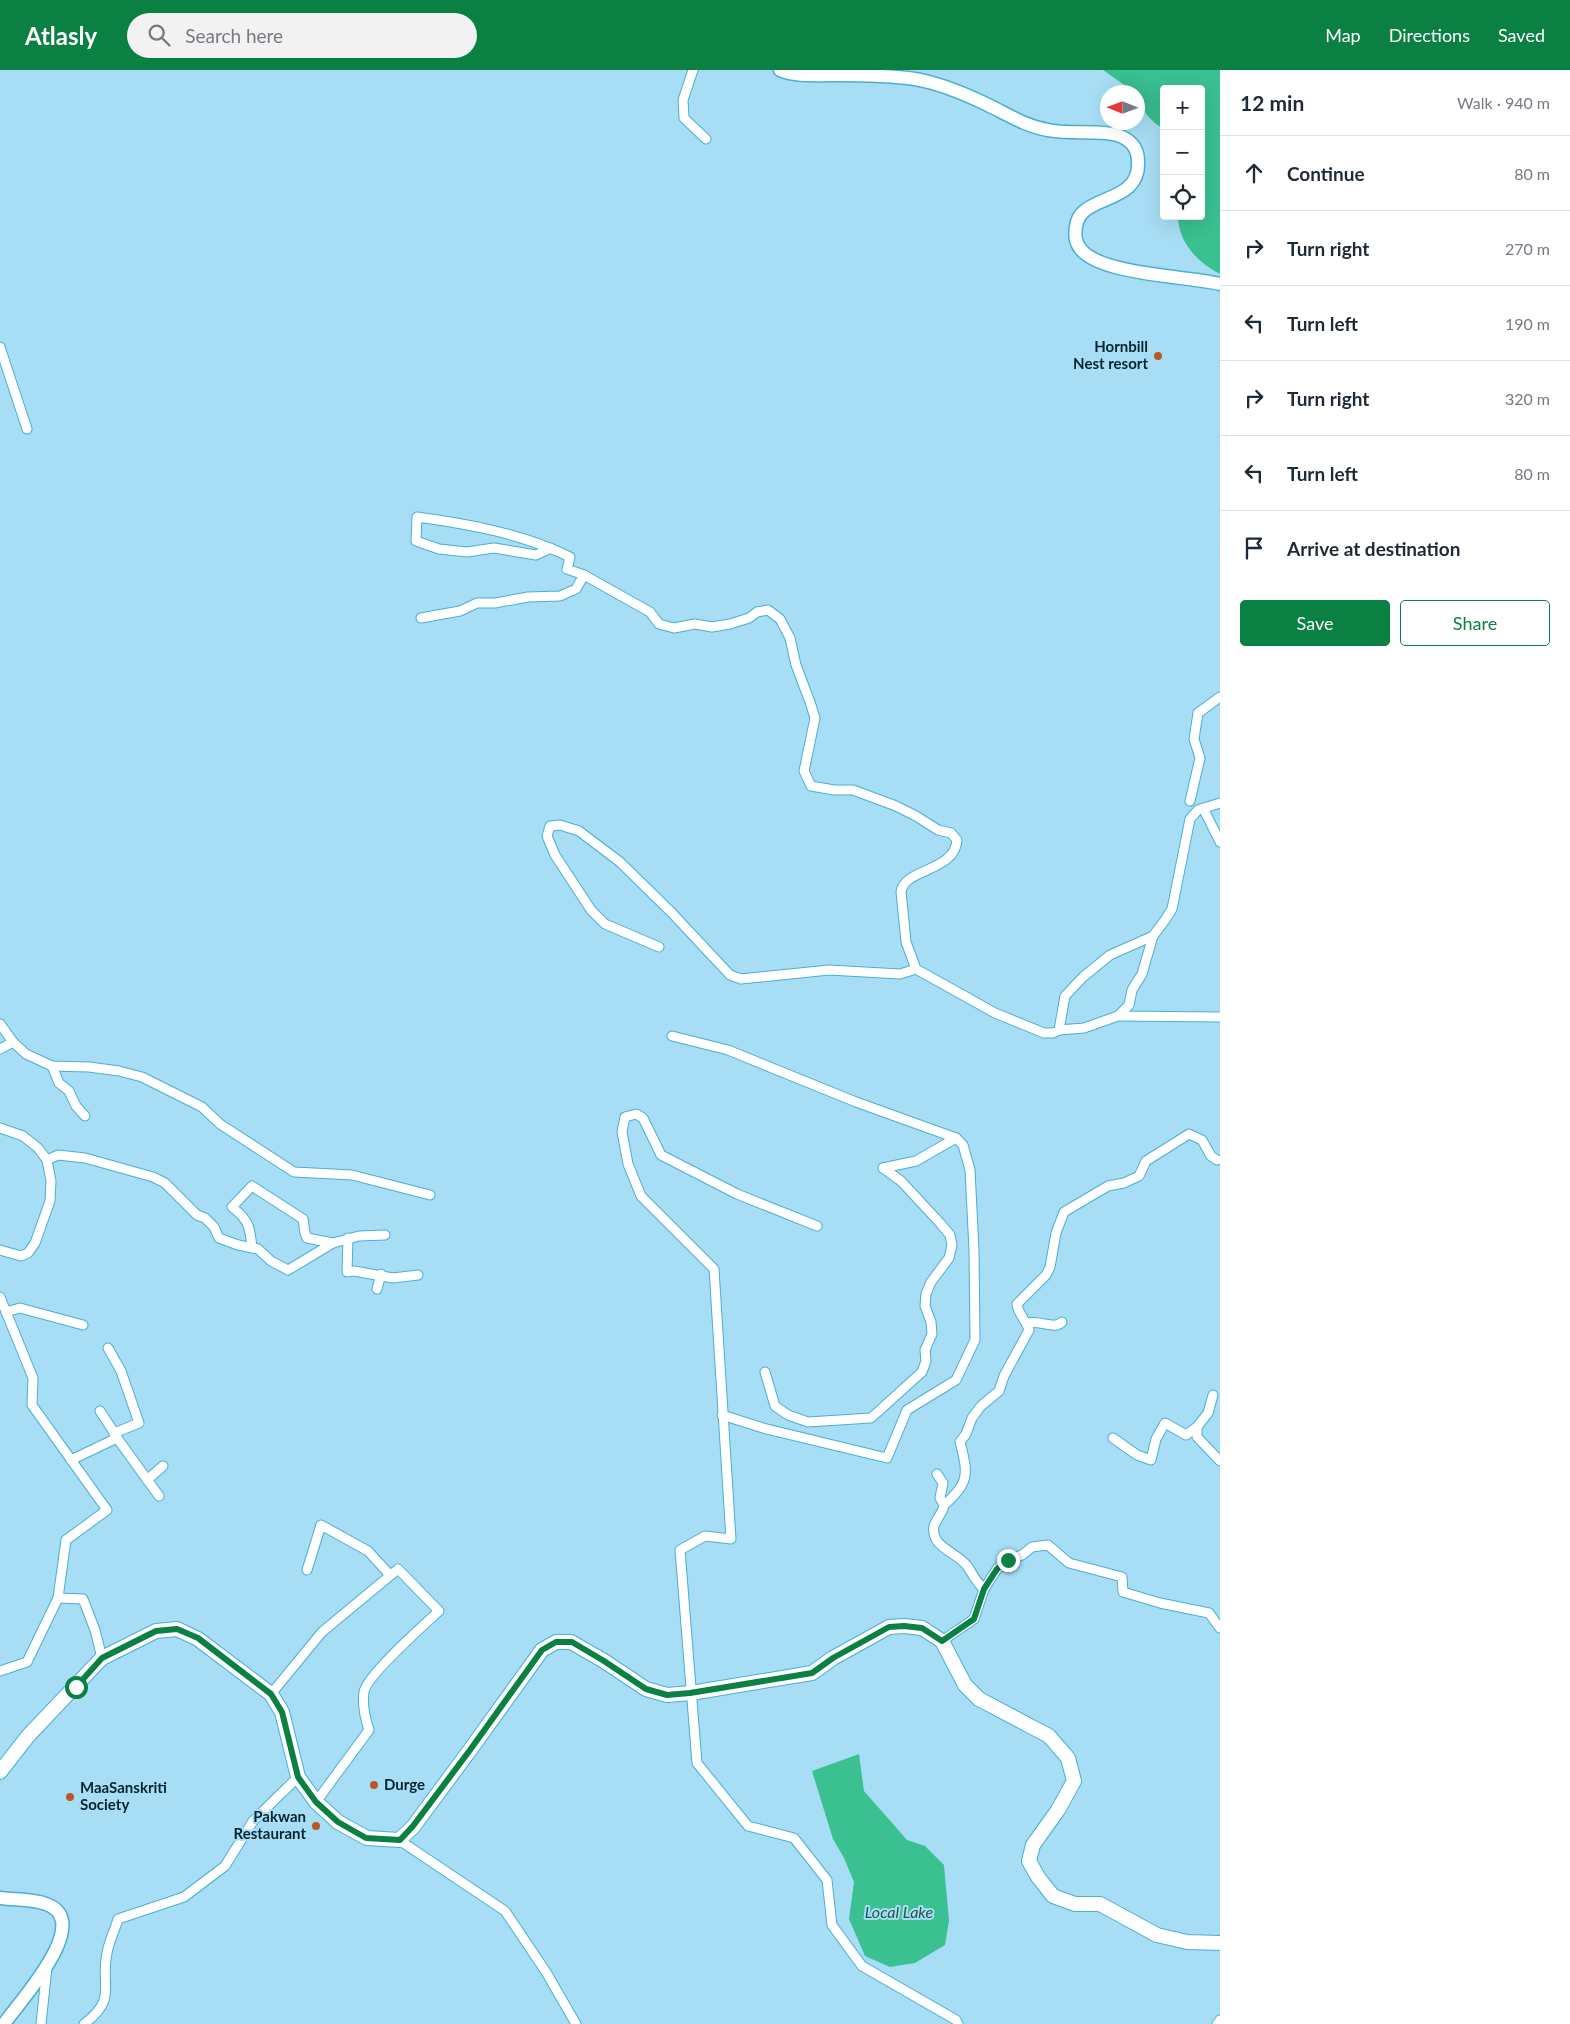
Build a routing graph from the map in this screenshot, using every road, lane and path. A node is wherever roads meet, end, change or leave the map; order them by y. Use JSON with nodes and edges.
{"nodes":[{"id":1,"x":693,"y":70,"type":"edge"},
{"id":2,"x":780,"y":70,"type":"edge"},
{"id":3,"x":706,"y":139,"type":"dead end"},
{"id":4,"x":1220,"y":284,"type":"edge"},
{"id":5,"x":0,"y":347,"type":"edge"},
{"id":6,"x":27,"y":429,"type":"dead end"},
{"id":7,"x":551,"y":548,"type":"junction"},
{"id":8,"x":584,"y":575,"type":"junction"},
{"id":9,"x":421,"y":618,"type":"dead end"},
{"id":10,"x":1220,"y":696,"type":"edge"},
{"id":11,"x":1190,"y":801,"type":"dead end"},
{"id":12,"x":1220,"y":802,"type":"edge"},
{"id":13,"x":1203,"y":808,"type":"junction"},
{"id":14,"x":1220,"y":842,"type":"edge"},
{"id":15,"x":1153,"y":936,"type":"junction"},
{"id":16,"x":659,"y":947,"type":"dead end"},
{"id":17,"x":916,"y":969,"type":"junction"},
{"id":18,"x":1118,"y":1016,"type":"junction"},
{"id":19,"x":1220,"y":1017,"type":"edge"},
{"id":20,"x":0,"y":1024,"type":"edge"},
{"id":21,"x":1059,"y":1030,"type":"junction"},
{"id":22,"x":672,"y":1036,"type":"dead end"},
{"id":23,"x":13,"y":1042,"type":"junction"},
{"id":24,"x":0,"y":1049,"type":"edge"},
{"id":25,"x":52,"y":1066,"type":"junction"},
{"id":26,"x":84,"y":1116,"type":"dead end"},
{"id":27,"x":0,"y":1128,"type":"edge"},
{"id":28,"x":956,"y":1138,"type":"junction"},
{"id":29,"x":47,"y":1160,"type":"junction"},
{"id":30,"x":1217,"y":1160,"type":"dead end"},
{"id":31,"x":430,"y":1195,"type":"dead end"},
{"id":32,"x":817,"y":1226,"type":"dead end"},
{"id":33,"x":385,"y":1235,"type":"dead end"},
{"id":34,"x":348,"y":1238,"type":"junction"},
{"id":35,"x":333,"y":1242,"type":"junction"},
{"id":36,"x":252,"y":1248,"type":"junction"},
{"id":37,"x":0,"y":1250,"type":"edge"},
{"id":38,"x":380,"y":1274,"type":"junction"},
{"id":39,"x":418,"y":1275,"type":"dead end"},
{"id":40,"x":377,"y":1289,"type":"dead end"},
{"id":41,"x":0,"y":1297,"type":"edge"},
{"id":42,"x":6,"y":1312,"type":"junction"},
{"id":43,"x":1062,"y":1322,"type":"dead end"},
{"id":44,"x":1027,"y":1323,"type":"junction"},
{"id":45,"x":83,"y":1325,"type":"dead end"},
{"id":46,"x":108,"y":1348,"type":"dead end"},
{"id":47,"x":765,"y":1372,"type":"dead end"},
{"id":48,"x":1213,"y":1395,"type":"dead end"},
{"id":49,"x":100,"y":1411,"type":"dead end"},
{"id":50,"x":722,"y":1415,"type":"junction"},
{"id":51,"x":1198,"y":1427,"type":"junction"},
{"id":52,"x":115,"y":1435,"type":"junction"},
{"id":53,"x":1113,"y":1438,"type":"dead end"},
{"id":54,"x":71,"y":1460,"type":"junction"},
{"id":55,"x":1220,"y":1461,"type":"edge"},
{"id":56,"x":163,"y":1466,"type":"dead end"},
{"id":57,"x":937,"y":1474,"type":"dead end"},
{"id":58,"x":147,"y":1480,"type":"junction"},
{"id":59,"x":159,"y":1496,"type":"dead end"},
{"id":60,"x":944,"y":1505,"type":"junction"},
{"id":61,"x":307,"y":1570,"type":"dead end"},
{"id":62,"x":390,"y":1575,"type":"junction"},
{"id":63,"x":984,"y":1589,"type":"junction"},
{"id":64,"x":58,"y":1598,"type":"junction"},
{"id":65,"x":1220,"y":1628,"type":"edge"},
{"id":66,"x":942,"y":1641,"type":"junction"},
{"id":67,"x":102,"y":1658,"type":"junction"},
{"id":68,"x":0,"y":1671,"type":"edge"},
{"id":69,"x":690,"y":1693,"type":"junction"},
{"id":70,"x":271,"y":1694,"type":"junction"},
{"id":71,"x":0,"y":1772,"type":"edge"},
{"id":72,"x":298,"y":1777,"type":"junction"},
{"id":73,"x":316,"y":1802,"type":"junction"},
{"id":74,"x":400,"y":1840,"type":"junction"},
{"id":75,"x":0,"y":1898,"type":"edge"},
{"id":76,"x":1220,"y":1943,"type":"edge"},
{"id":77,"x":48,"y":1964,"type":"junction"},
{"id":78,"x":1220,"y":2020,"type":"edge"},
{"id":79,"x":4,"y":2024,"type":"edge"},
{"id":80,"x":40,"y":2024,"type":"edge"},
{"id":81,"x":84,"y":2024,"type":"edge"},
{"id":82,"x":576,"y":2024,"type":"edge"},
{"id":83,"x":958,"y":2024,"type":"edge"},
{"id":84,"x":1217,"y":2024,"type":"edge"}],
"edges":[{"from":1,"to":3,"type":"street"},
{"from":2,"to":4,"type":"main road"},
{"from":5,"to":6,"type":"street"},
{"from":7,"to":7,"type":"street"},
{"from":7,"to":8,"type":"street"},
{"from":8,"to":9,"type":"street"},
{"from":8,"to":17,"type":"street"},
{"from":10,"to":11,"type":"street"},
{"from":12,"to":13,"type":"street"},
{"from":13,"to":14,"type":"street"},
{"from":13,"to":15,"type":"street"},
{"from":15,"to":18,"type":"street"},
{"from":15,"to":21,"type":"street"},
{"from":16,"to":17,"type":"street"},
{"from":17,"to":21,"type":"street"},
{"from":18,"to":19,"type":"street"},
{"from":18,"to":21,"type":"street"},
{"from":20,"to":23,"type":"street"},
{"from":22,"to":28,"type":"street"},
{"from":23,"to":24,"type":"street"},
{"from":23,"to":25,"type":"street"},
{"from":25,"to":26,"type":"street"},
{"from":25,"to":31,"type":"street"},
{"from":27,"to":29,"type":"street"},
{"from":28,"to":47,"type":"street"},
{"from":28,"to":50,"type":"street"},
{"from":29,"to":36,"type":"street"},
{"from":29,"to":37,"type":"street"},
{"from":30,"to":44,"type":"street"},
{"from":32,"to":50,"type":"street"},
{"from":33,"to":34,"type":"street"},
{"from":34,"to":35,"type":"street"},
{"from":34,"to":38,"type":"street"},
{"from":35,"to":36,"type":"street"},
{"from":35,"to":36,"type":"street"},
{"from":38,"to":39,"type":"street"},
{"from":38,"to":40,"type":"street"},
{"from":41,"to":42,"type":"street"},
{"from":42,"to":45,"type":"street"},
{"from":42,"to":54,"type":"street"},
{"from":43,"to":44,"type":"street"},
{"from":44,"to":60,"type":"street"},
{"from":46,"to":52,"type":"street"},
{"from":48,"to":51,"type":"street"},
{"from":49,"to":52,"type":"street"},
{"from":50,"to":69,"type":"street"},
{"from":51,"to":53,"type":"street"},
{"from":51,"to":55,"type":"street"},
{"from":52,"to":54,"type":"street"},
{"from":52,"to":58,"type":"street"},
{"from":54,"to":64,"type":"street"},
{"from":56,"to":58,"type":"street"},
{"from":57,"to":60,"type":"street"},
{"from":58,"to":59,"type":"street"},
{"from":60,"to":63,"type":"street"},
{"from":61,"to":62,"type":"street"},
{"from":62,"to":70,"type":"street"},
{"from":62,"to":73,"type":"street"},
{"from":63,"to":65,"type":"street"},
{"from":63,"to":66,"type":"street"},
{"from":64,"to":67,"type":"street"},
{"from":64,"to":68,"type":"street"},
{"from":66,"to":69,"type":"main road"},
{"from":66,"to":76,"type":"main road"},
{"from":67,"to":70,"type":"main road"},
{"from":67,"to":71,"type":"main road"},
{"from":69,"to":74,"type":"main road"},
{"from":69,"to":83,"type":"street"},
{"from":70,"to":72,"type":"main road"},
{"from":72,"to":73,"type":"main road"},
{"from":72,"to":81,"type":"street"},
{"from":73,"to":74,"type":"main road"},
{"from":74,"to":82,"type":"street"},
{"from":75,"to":77,"type":"main road"},
{"from":77,"to":79,"type":"main road"},
{"from":77,"to":80,"type":"street"},
{"from":78,"to":84,"type":"street"}]}
